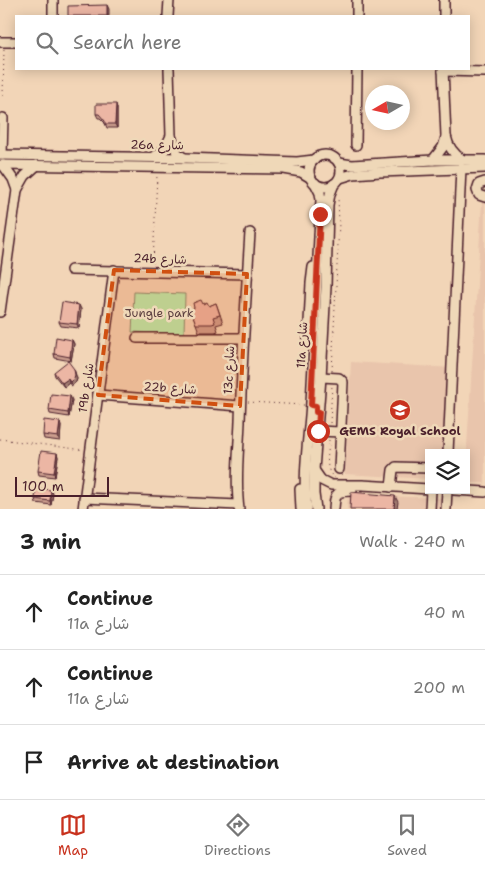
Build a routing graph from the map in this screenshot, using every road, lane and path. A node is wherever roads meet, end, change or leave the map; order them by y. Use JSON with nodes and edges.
{"nodes":[{"id":1,"x":53,"y":0,"type":"edge"},
{"id":2,"x":169,"y":0,"type":"edge"},
{"id":3,"x":357,"y":0,"type":"edge"},
{"id":4,"x":444,"y":0,"type":"edge"},
{"id":5,"x":53,"y":15,"type":"edge"},
{"id":6,"x":168,"y":15,"type":"edge"},
{"id":7,"x":357,"y":15,"type":"edge"},
{"id":8,"x":444,"y":15,"type":"edge"},
{"id":9,"x":2,"y":42,"type":"edge"},
{"id":10,"x":15,"y":42,"type":"edge"},
{"id":11,"x":169,"y":70,"type":"edge"},
{"id":12,"x":357,"y":70,"type":"edge"},
{"id":13,"x":443,"y":70,"type":"edge"},
{"id":14,"x":485,"y":72,"type":"edge"},
{"id":15,"x":3,"y":96,"type":"dead end"},
{"id":16,"x":3,"y":118,"type":"dead end"},
{"id":17,"x":170,"y":136,"type":"junction"},
{"id":18,"x":446,"y":136,"type":"junction"},
{"id":19,"x":356,"y":145,"type":"dead end"},
{"id":20,"x":1,"y":155,"type":"edge"},
{"id":21,"x":154,"y":158,"type":"junction"},
{"id":22,"x":185,"y":158,"type":"junction"},
{"id":23,"x":314,"y":160,"type":"junction"},
{"id":24,"x":433,"y":160,"type":"junction"},
{"id":25,"x":485,"y":160,"type":"edge"},
{"id":26,"x":339,"y":163,"type":"junction"},
{"id":27,"x":462,"y":164,"type":"junction"},
{"id":28,"x":1,"y":165,"type":"edge"},
{"id":29,"x":37,"y":165,"type":"junction"},
{"id":30,"x":157,"y":167,"type":"junction"},
{"id":31,"x":485,"y":168,"type":"edge"},
{"id":32,"x":313,"y":180,"type":"junction"},
{"id":33,"x":337,"y":182,"type":"junction"},
{"id":34,"x":485,"y":182,"type":"edge"},
{"id":35,"x":17,"y":190,"type":"junction"},
{"id":36,"x":338,"y":194,"type":"dead end"},
{"id":37,"x":485,"y":197,"type":"edge"},
{"id":38,"x":250,"y":233,"type":"dead end"},
{"id":39,"x":318,"y":252,"type":"junction"},
{"id":40,"x":72,"y":270,"type":"dead end"},
{"id":41,"x":114,"y":270,"type":"junction"},
{"id":42,"x":153,"y":272,"type":"junction"},
{"id":43,"x":247,"y":274,"type":"junction"},
{"id":44,"x":3,"y":277,"type":"edge"},
{"id":45,"x":0,"y":312,"type":"edge"},
{"id":46,"x":137,"y":338,"type":"dead end"},
{"id":47,"x":243,"y":338,"type":"junction"},
{"id":48,"x":321,"y":377,"type":"junction"},
{"id":49,"x":332,"y":377,"type":"junction"},
{"id":50,"x":98,"y":396,"type":"junction"},
{"id":51,"x":306,"y":405,"type":"junction"},
{"id":52,"x":240,"y":406,"type":"junction"},
{"id":53,"x":319,"y":412,"type":"junction"},
{"id":54,"x":331,"y":412,"type":"junction"},
{"id":55,"x":318,"y":431,"type":"junction"},
{"id":56,"x":330,"y":432,"type":"junction"},
{"id":57,"x":341,"y":432,"type":"junction"},
{"id":58,"x":0,"y":439,"type":"edge"},
{"id":59,"x":448,"y":449,"type":"edge"},
{"id":60,"x":90,"y":450,"type":"junction"},
{"id":61,"x":425,"y":468,"type":"edge"},
{"id":62,"x":339,"y":469,"type":"dead end"},
{"id":63,"x":314,"y":470,"type":"junction"},
{"id":64,"x":333,"y":485,"type":"junction"},
{"id":65,"x":362,"y":485,"type":"junction"},
{"id":66,"x":392,"y":488,"type":"junction"},
{"id":67,"x":425,"y":490,"type":"edge"},
{"id":68,"x":470,"y":491,"type":"edge"},
{"id":69,"x":485,"y":492,"type":"edge"},
{"id":70,"x":430,"y":494,"type":"edge"},
{"id":71,"x":447,"y":494,"type":"edge"},
{"id":72,"x":84,"y":498,"type":"junction"},
{"id":73,"x":315,"y":506,"type":"edge"},
{"id":74,"x":238,"y":507,"type":"edge"},
{"id":75,"x":83,"y":509,"type":"edge"},
{"id":76,"x":301,"y":509,"type":"edge"},
{"id":77,"x":307,"y":509,"type":"edge"},
{"id":78,"x":334,"y":509,"type":"edge"},
{"id":79,"x":430,"y":509,"type":"edge"},
{"id":80,"x":446,"y":509,"type":"edge"}],
"edges":[{"from":1,"to":5,"type":"street"},
{"from":2,"to":6,"type":"street"},
{"from":3,"to":7,"type":"street"},
{"from":4,"to":8,"type":"street"},
{"from":9,"to":10,"type":"street"},
{"from":9,"to":15,"type":"path"},
{"from":11,"to":17,"type":"street"},
{"from":12,"to":19,"type":"street"},
{"from":13,"to":14,"type":"street"},
{"from":13,"to":18,"type":"street"},
{"from":16,"to":20,"type":"street"},
{"from":17,"to":21,"type":"street"},
{"from":17,"to":22,"type":"street"},
{"from":18,"to":24,"type":"street"},
{"from":18,"to":27,"type":"street"},
{"from":20,"to":21,"type":"street","name":"26a شارع"},
{"from":21,"to":22,"type":"street","name":"26a شارع"},
{"from":22,"to":23,"type":"street","name":"26a شارع"},
{"from":23,"to":26,"type":"street"},
{"from":23,"to":32,"type":"street"},
{"from":24,"to":26,"type":"street"},
{"from":24,"to":27,"type":"street"},
{"from":25,"to":27,"type":"street"},
{"from":26,"to":33,"type":"street"},
{"from":27,"to":31,"type":"street"},
{"from":27,"to":33,"type":"street"},
{"from":27,"to":59,"type":"street"},
{"from":28,"to":29,"type":"street","name":"26a شارع"},
{"from":28,"to":35,"type":"street"},
{"from":29,"to":30,"type":"street","name":"26a شارع"},
{"from":29,"to":35,"type":"street"},
{"from":30,"to":32,"type":"street","name":"26a شارع"},
{"from":30,"to":42,"type":"path"},
{"from":32,"to":33,"type":"street"},
{"from":32,"to":39,"type":"street","name":"11a شارع"},
{"from":33,"to":48,"type":"street","name":"11a شارع"},
{"from":34,"to":37,"type":"street"},
{"from":35,"to":44,"type":"street"},
{"from":36,"to":49,"type":"path"},
{"from":38,"to":43,"type":"street","name":"13c شارع"},
{"from":39,"to":51,"type":"street"},
{"from":39,"to":77,"type":"street","name":"11a شارع"},
{"from":40,"to":41,"type":"street","name":"24b شارع"},
{"from":41,"to":42,"type":"street","name":"24b شارع"},
{"from":41,"to":50,"type":"street","name":"19b شارع"},
{"from":42,"to":43,"type":"street","name":"24b شارع"},
{"from":43,"to":47,"type":"street","name":"13c شارع"},
{"from":44,"to":45,"type":"street"},
{"from":46,"to":47,"type":"street"},
{"from":47,"to":52,"type":"street","name":"13c شارع"},
{"from":48,"to":49,"type":"street"},
{"from":48,"to":53,"type":"street","name":"11a شارع"},
{"from":49,"to":54,"type":"path"},
{"from":49,"to":57,"type":"street"},
{"from":50,"to":52,"type":"street","name":"22b شارع"},
{"from":50,"to":60,"type":"street","name":"19b شارع"},
{"from":51,"to":52,"type":"path"},
{"from":51,"to":76,"type":"street"},
{"from":52,"to":74,"type":"street","name":"13c شارع"},
{"from":53,"to":54,"type":"path"},
{"from":53,"to":55,"type":"street","name":"11a شارع"},
{"from":54,"to":56,"type":"path"},
{"from":55,"to":56,"type":"street"},
{"from":55,"to":63,"type":"street","name":"11a شارع"},
{"from":56,"to":57,"type":"street"},
{"from":56,"to":64,"type":"path"},
{"from":57,"to":62,"type":"street"},
{"from":58,"to":60,"type":"path"},
{"from":60,"to":72,"type":"street","name":"19b شارع"},
{"from":61,"to":66,"type":"street"},
{"from":63,"to":64,"type":"street"},
{"from":63,"to":73,"type":"street","name":"11a شارع"},
{"from":64,"to":65,"type":"street"},
{"from":64,"to":73,"type":"street"},
{"from":65,"to":66,"type":"street"},
{"from":65,"to":78,"type":"street"},
{"from":66,"to":67,"type":"street"},
{"from":68,"to":69,"type":"street"},
{"from":70,"to":79,"type":"street"},
{"from":71,"to":80,"type":"street"},
{"from":72,"to":74,"type":"street"},
{"from":72,"to":75,"type":"street","name":"19b شارع"}]}
